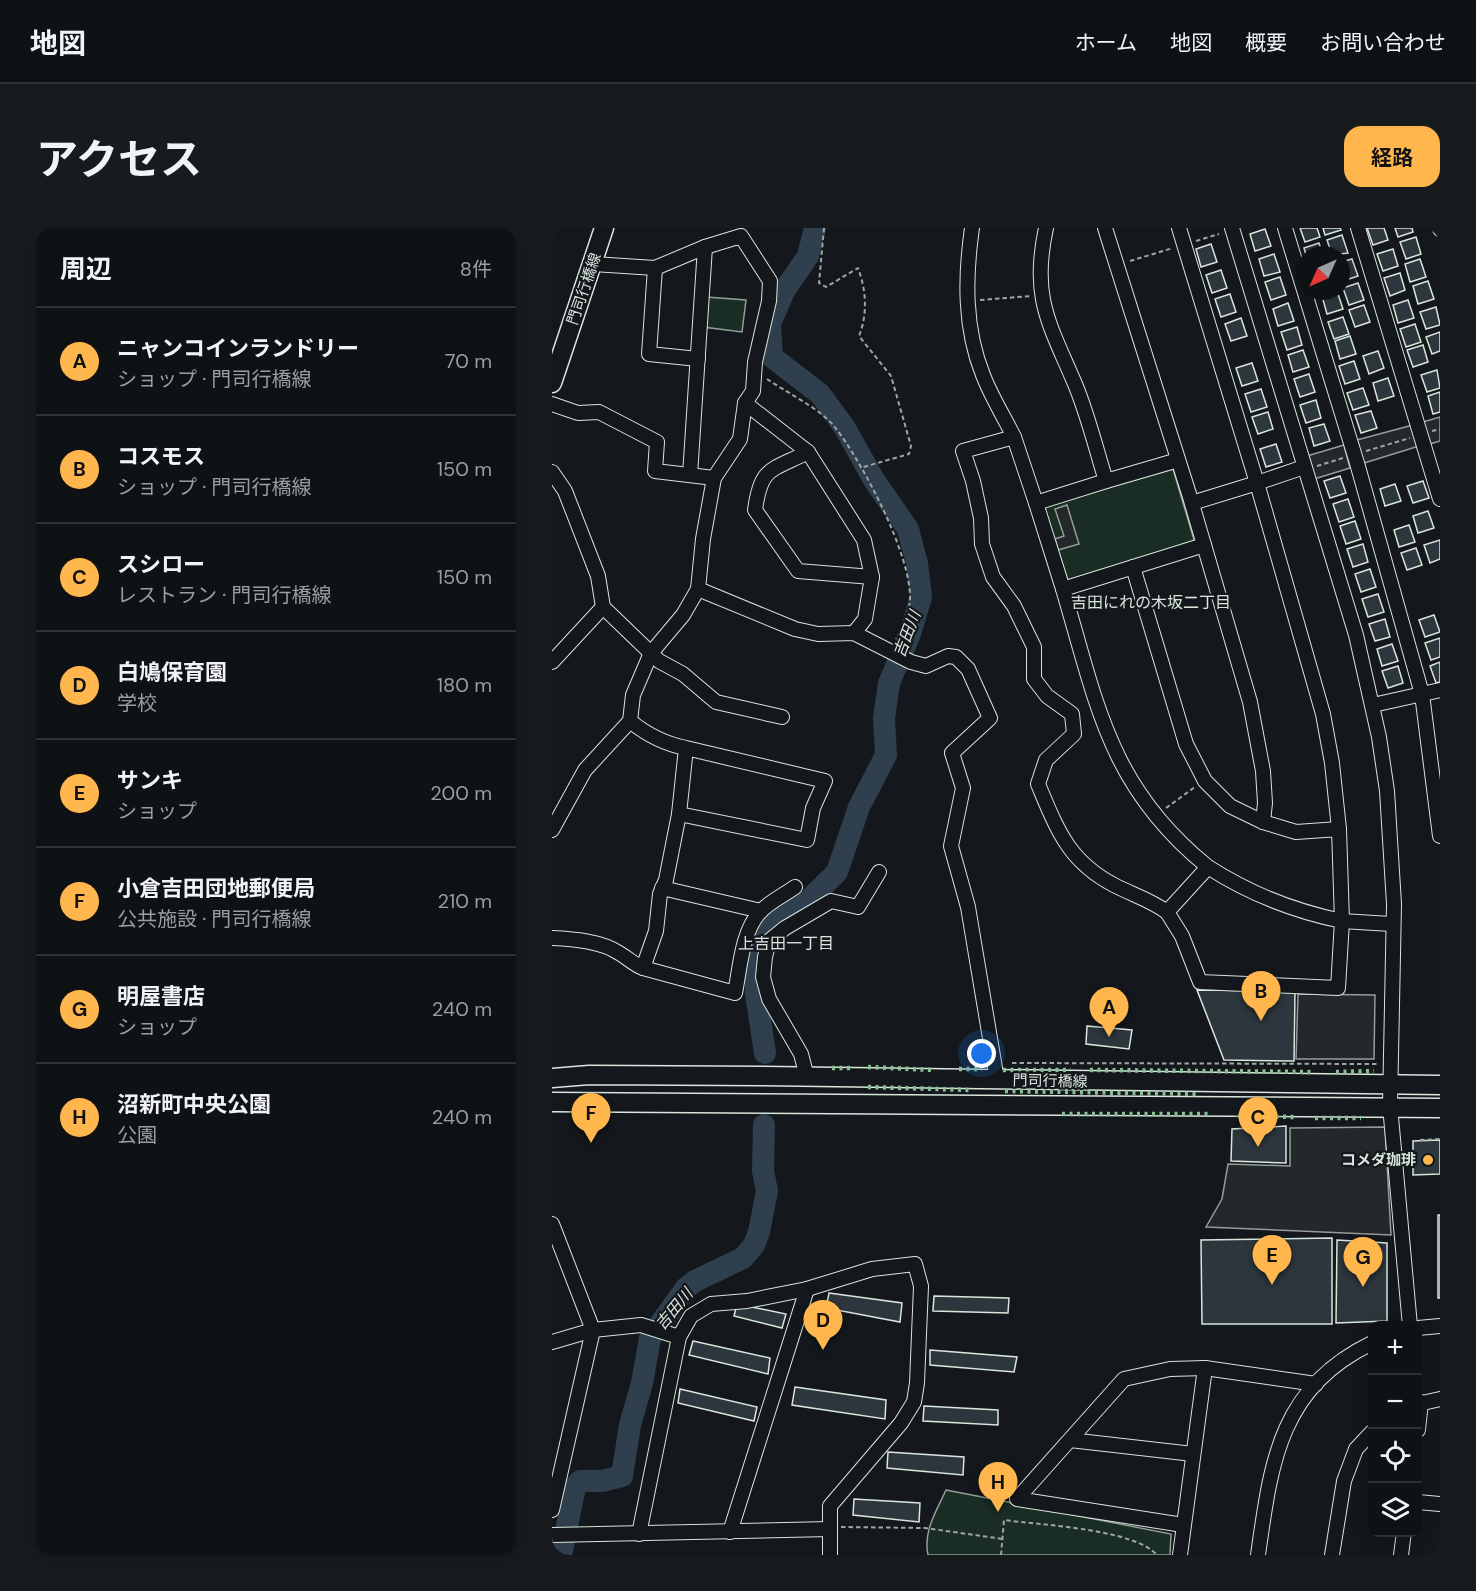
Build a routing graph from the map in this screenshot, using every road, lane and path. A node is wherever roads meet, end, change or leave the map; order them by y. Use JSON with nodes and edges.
{"nodes":[{"id":1,"x":604,"y":228,"type":"edge"},
{"id":2,"x":824,"y":228,"type":"edge"},
{"id":3,"x":972,"y":228,"type":"edge"},
{"id":4,"x":1046,"y":228,"type":"edge"},
{"id":5,"x":1105,"y":228,"type":"edge"},
{"id":6,"x":1179,"y":228,"type":"edge"},
{"id":7,"x":1232,"y":228,"type":"edge"},
{"id":8,"x":1285,"y":228,"type":"edge"},
{"id":9,"x":1358,"y":228,"type":"edge"},
{"id":10,"x":741,"y":232,"type":"edge"},
{"id":11,"x":705,"y":247,"type":"junction"},
{"id":12,"x":593,"y":264,"type":"junction"},
{"id":13,"x":655,"y":268,"type":"junction"},
{"id":14,"x":1042,"y":296,"type":"junction"},
{"id":15,"x":974,"y":301,"type":"dead end"},
{"id":16,"x":698,"y":359,"type":"junction"},
{"id":17,"x":755,"y":371,"type":"junction"},
{"id":18,"x":552,"y":383,"type":"edge"},
{"id":19,"x":746,"y":403,"type":"junction"},
{"id":20,"x":552,"y":404,"type":"edge"},
{"id":21,"x":1416,"y":436,"type":"dead end"},
{"id":22,"x":1014,"y":437,"type":"junction"},
{"id":23,"x":808,"y":452,"type":"junction"},
{"id":24,"x":1351,"y":456,"type":"junction"},
{"id":25,"x":1178,"y":460,"type":"junction"},
{"id":26,"x":1309,"y":467,"type":"junction"},
{"id":27,"x":860,"y":468,"type":"junction"},
{"id":28,"x":552,"y":472,"type":"edge"},
{"id":29,"x":690,"y":475,"type":"junction"},
{"id":30,"x":714,"y":478,"type":"junction"},
{"id":31,"x":1106,"y":481,"type":"junction"},
{"id":32,"x":1257,"y":483,"type":"junction"},
{"id":33,"x":1440,"y":499,"type":"edge"},
{"id":34,"x":1036,"y":503,"type":"junction"},
{"id":35,"x":1192,"y":503,"type":"junction"},
{"id":36,"x":1204,"y":545,"type":"junction"},
{"id":37,"x":1133,"y":567,"type":"junction"},
{"id":38,"x":872,"y":577,"type":"junction"},
{"id":39,"x":698,"y":589,"type":"junction"},
{"id":40,"x":1063,"y":589,"type":"junction"},
{"id":41,"x":603,"y":607,"type":"junction"},
{"id":42,"x":854,"y":633,"type":"junction"},
{"id":43,"x":892,"y":651,"type":"junction"},
{"id":44,"x":651,"y":653,"type":"junction"},
{"id":45,"x":552,"y":662,"type":"edge"},
{"id":46,"x":1440,"y":690,"type":"edge"},
{"id":47,"x":1422,"y":694,"type":"junction"},
{"id":48,"x":1373,"y":705,"type":"junction"},
{"id":49,"x":782,"y":717,"type":"dead end"},
{"id":50,"x":630,"y":722,"type":"junction"},
{"id":51,"x":686,"y":748,"type":"junction"},
{"id":52,"x":1204,"y":780,"type":"junction"},
{"id":53,"x":679,"y":813,"type":"junction"},
{"id":54,"x":1155,"y":816,"type":"junction"},
{"id":55,"x":1263,"y":822,"type":"junction"},
{"id":56,"x":1339,"y":829,"type":"junction"},
{"id":57,"x":552,"y":830,"type":"edge"},
{"id":58,"x":1440,"y":836,"type":"edge"},
{"id":59,"x":1208,"y":867,"type":"junction"},
{"id":60,"x":879,"y":872,"type":"dead end"},
{"id":61,"x":795,"y":887,"type":"dead end"},
{"id":62,"x":662,"y":888,"type":"junction"},
{"id":63,"x":761,"y":911,"type":"junction"},
{"id":64,"x":1167,"y":912,"type":"junction"},
{"id":65,"x":1342,"y":921,"type":"junction"},
{"id":66,"x":1391,"y":924,"type":"junction"},
{"id":67,"x":552,"y":938,"type":"edge"},
{"id":68,"x":643,"y":968,"type":"junction"},
{"id":69,"x":1378,"y":1065,"type":"dead end"},
{"id":70,"x":995,"y":1071,"type":"junction"},
{"id":71,"x":807,"y":1077,"type":"junction"},
{"id":72,"x":552,"y":1078,"type":"edge"},
{"id":73,"x":1390,"y":1085,"type":"junction"},
{"id":74,"x":1440,"y":1085,"type":"edge"},
{"id":75,"x":552,"y":1102,"type":"edge"},
{"id":76,"x":1390,"y":1106,"type":"junction"},
{"id":77,"x":1440,"y":1108,"type":"edge"},
{"id":78,"x":1440,"y":1139,"type":"edge"},
{"id":79,"x":1420,"y":1140,"type":"dead end"},
{"id":80,"x":552,"y":1224,"type":"edge"},
{"id":81,"x":807,"y":1289,"type":"junction"},
{"id":82,"x":1410,"y":1321,"type":"edge"},
{"id":83,"x":1440,"y":1326,"type":"edge"},
{"id":84,"x":1422,"y":1328,"type":"edge"},
{"id":85,"x":593,"y":1330,"type":"junction"},
{"id":86,"x":679,"y":1338,"type":"junction"},
{"id":87,"x":552,"y":1342,"type":"edge"},
{"id":88,"x":1368,"y":1345,"type":"edge"},
{"id":89,"x":1205,"y":1368,"type":"junction"},
{"id":90,"x":1316,"y":1384,"type":"junction"},
{"id":91,"x":1440,"y":1399,"type":"edge"},
{"id":92,"x":1422,"y":1402,"type":"edge"},
{"id":93,"x":1368,"y":1436,"type":"edge"},
{"id":94,"x":1070,"y":1440,"type":"junction"},
{"id":95,"x":1193,"y":1454,"type":"junction"},
{"id":96,"x":1422,"y":1502,"type":"edge"},
{"id":97,"x":1440,"y":1504,"type":"edge"},
{"id":98,"x":552,"y":1510,"type":"edge"},
{"id":99,"x":1183,"y":1525,"type":"junction"},
{"id":100,"x":834,"y":1528,"type":"junction"},
{"id":101,"x":730,"y":1532,"type":"junction"},
{"id":102,"x":639,"y":1534,"type":"junction"},
{"id":103,"x":552,"y":1535,"type":"edge"},
{"id":104,"x":1403,"y":1537,"type":"edge"},
{"id":105,"x":1003,"y":1539,"type":"junction"},
{"id":106,"x":830,"y":1555,"type":"edge"},
{"id":107,"x":1001,"y":1555,"type":"edge"},
{"id":108,"x":1157,"y":1555,"type":"edge"},
{"id":109,"x":1180,"y":1555,"type":"edge"},
{"id":110,"x":1258,"y":1555,"type":"edge"},
{"id":111,"x":1332,"y":1555,"type":"edge"},
{"id":112,"x":1401,"y":1555,"type":"edge"}],
"edges":[{"from":1,"to":12,"type":"main road","name":"門司行橋線"},
{"from":2,"to":27,"type":"path"},
{"from":3,"to":22,"type":"street"},
{"from":4,"to":14,"type":"street"},
{"from":5,"to":25,"type":"street"},
{"from":6,"to":32,"type":"street"},
{"from":7,"to":26,"type":"street"},
{"from":8,"to":24,"type":"street"},
{"from":9,"to":33,"type":"street"},
{"from":10,"to":11,"type":"street"},
{"from":10,"to":17,"type":"street"},
{"from":11,"to":13,"type":"street"},
{"from":11,"to":16,"type":"street"},
{"from":12,"to":13,"type":"street"},
{"from":12,"to":18,"type":"main road","name":"門司行橋線"},
{"from":13,"to":16,"type":"street"},
{"from":14,"to":15,"type":"path"},
{"from":14,"to":31,"type":"street"},
{"from":16,"to":29,"type":"street"},
{"from":17,"to":19,"type":"street"},
{"from":17,"to":27,"type":"path"},
{"from":19,"to":23,"type":"street"},
{"from":19,"to":30,"type":"street"},
{"from":20,"to":29,"type":"street"},
{"from":21,"to":24,"type":"path"},
{"from":22,"to":34,"type":"street"},
{"from":22,"to":64,"type":"street"},
{"from":23,"to":38,"type":"street"},
{"from":23,"to":38,"type":"street"},
{"from":24,"to":26,"type":"path"},
{"from":24,"to":47,"type":"street"},
{"from":25,"to":31,"type":"street"},
{"from":25,"to":35,"type":"street"},
{"from":26,"to":32,"type":"street"},
{"from":26,"to":48,"type":"street"},
{"from":27,"to":43,"type":"path"},
{"from":28,"to":41,"type":"street"},
{"from":29,"to":30,"type":"street"},
{"from":30,"to":39,"type":"street"},
{"from":31,"to":34,"type":"street"},
{"from":32,"to":35,"type":"street"},
{"from":32,"to":56,"type":"street"},
{"from":34,"to":40,"type":"street"},
{"from":35,"to":36,"type":"street"},
{"from":36,"to":37,"type":"street"},
{"from":36,"to":55,"type":"street"},
{"from":37,"to":40,"type":"street"},
{"from":37,"to":52,"type":"street"},
{"from":38,"to":42,"type":"street"},
{"from":39,"to":42,"type":"street"},
{"from":39,"to":44,"type":"street"},
{"from":40,"to":54,"type":"street"},
{"from":41,"to":44,"type":"street"},
{"from":41,"to":45,"type":"street"},
{"from":42,"to":43,"type":"street"},
{"from":43,"to":70,"type":"street"},
{"from":44,"to":49,"type":"street"},
{"from":44,"to":50,"type":"street"},
{"from":46,"to":47,"type":"street"},
{"from":47,"to":48,"type":"street"},
{"from":47,"to":58,"type":"street"},
{"from":48,"to":66,"type":"street"},
{"from":50,"to":51,"type":"street"},
{"from":50,"to":57,"type":"street"},
{"from":51,"to":53,"type":"street"},
{"from":51,"to":53,"type":"street"},
{"from":52,"to":54,"type":"path"},
{"from":52,"to":55,"type":"street"},
{"from":53,"to":62,"type":"street"},
{"from":54,"to":59,"type":"street"},
{"from":55,"to":56,"type":"street"},
{"from":56,"to":65,"type":"street"},
{"from":59,"to":64,"type":"street"},
{"from":59,"to":65,"type":"street"},
{"from":60,"to":71,"type":"street"},
{"from":61,"to":63,"type":"street"},
{"from":62,"to":63,"type":"street"},
{"from":62,"to":68,"type":"street"},
{"from":63,"to":68,"type":"street"},
{"from":64,"to":65,"type":"street"},
{"from":65,"to":66,"type":"street"},
{"from":66,"to":73,"type":"street"},
{"from":67,"to":68,"type":"street"},
{"from":69,"to":70,"type":"path"},
{"from":70,"to":71,"type":"main road","name":"門司行橋線"},
{"from":70,"to":73,"type":"main road","name":"門司行橋線"},
{"from":71,"to":72,"type":"main road","name":"門司行橋線"},
{"from":73,"to":74,"type":"main road","name":"門司行橋線"},
{"from":73,"to":76,"type":"street"},
{"from":75,"to":76,"type":"main road","name":"門司行橋線"},
{"from":76,"to":77,"type":"main road","name":"門司行橋線"},
{"from":76,"to":82,"type":"street"},
{"from":78,"to":79,"type":"path"},
{"from":80,"to":85,"type":"street"},
{"from":81,"to":86,"type":"street"},
{"from":81,"to":100,"type":"street"},
{"from":81,"to":101,"type":"street"},
{"from":83,"to":84,"type":"street"},
{"from":85,"to":86,"type":"street"},
{"from":85,"to":87,"type":"street"},
{"from":85,"to":98,"type":"street"},
{"from":86,"to":102,"type":"street"},
{"from":88,"to":90,"type":"street"},
{"from":89,"to":90,"type":"street"},
{"from":89,"to":94,"type":"street"},
{"from":89,"to":95,"type":"street"},
{"from":90,"to":110,"type":"street"},
{"from":91,"to":92,"type":"street"},
{"from":93,"to":111,"type":"street"},
{"from":94,"to":95,"type":"street"},
{"from":94,"to":99,"type":"street"},
{"from":95,"to":99,"type":"street"},
{"from":96,"to":97,"type":"street"},
{"from":99,"to":109,"type":"street"},
{"from":100,"to":101,"type":"street"},
{"from":100,"to":105,"type":"path"},
{"from":100,"to":106,"type":"street"},
{"from":101,"to":102,"type":"street"},
{"from":102,"to":103,"type":"street"},
{"from":104,"to":112,"type":"street"},
{"from":105,"to":107,"type":"path"},
{"from":105,"to":108,"type":"path"}]}
